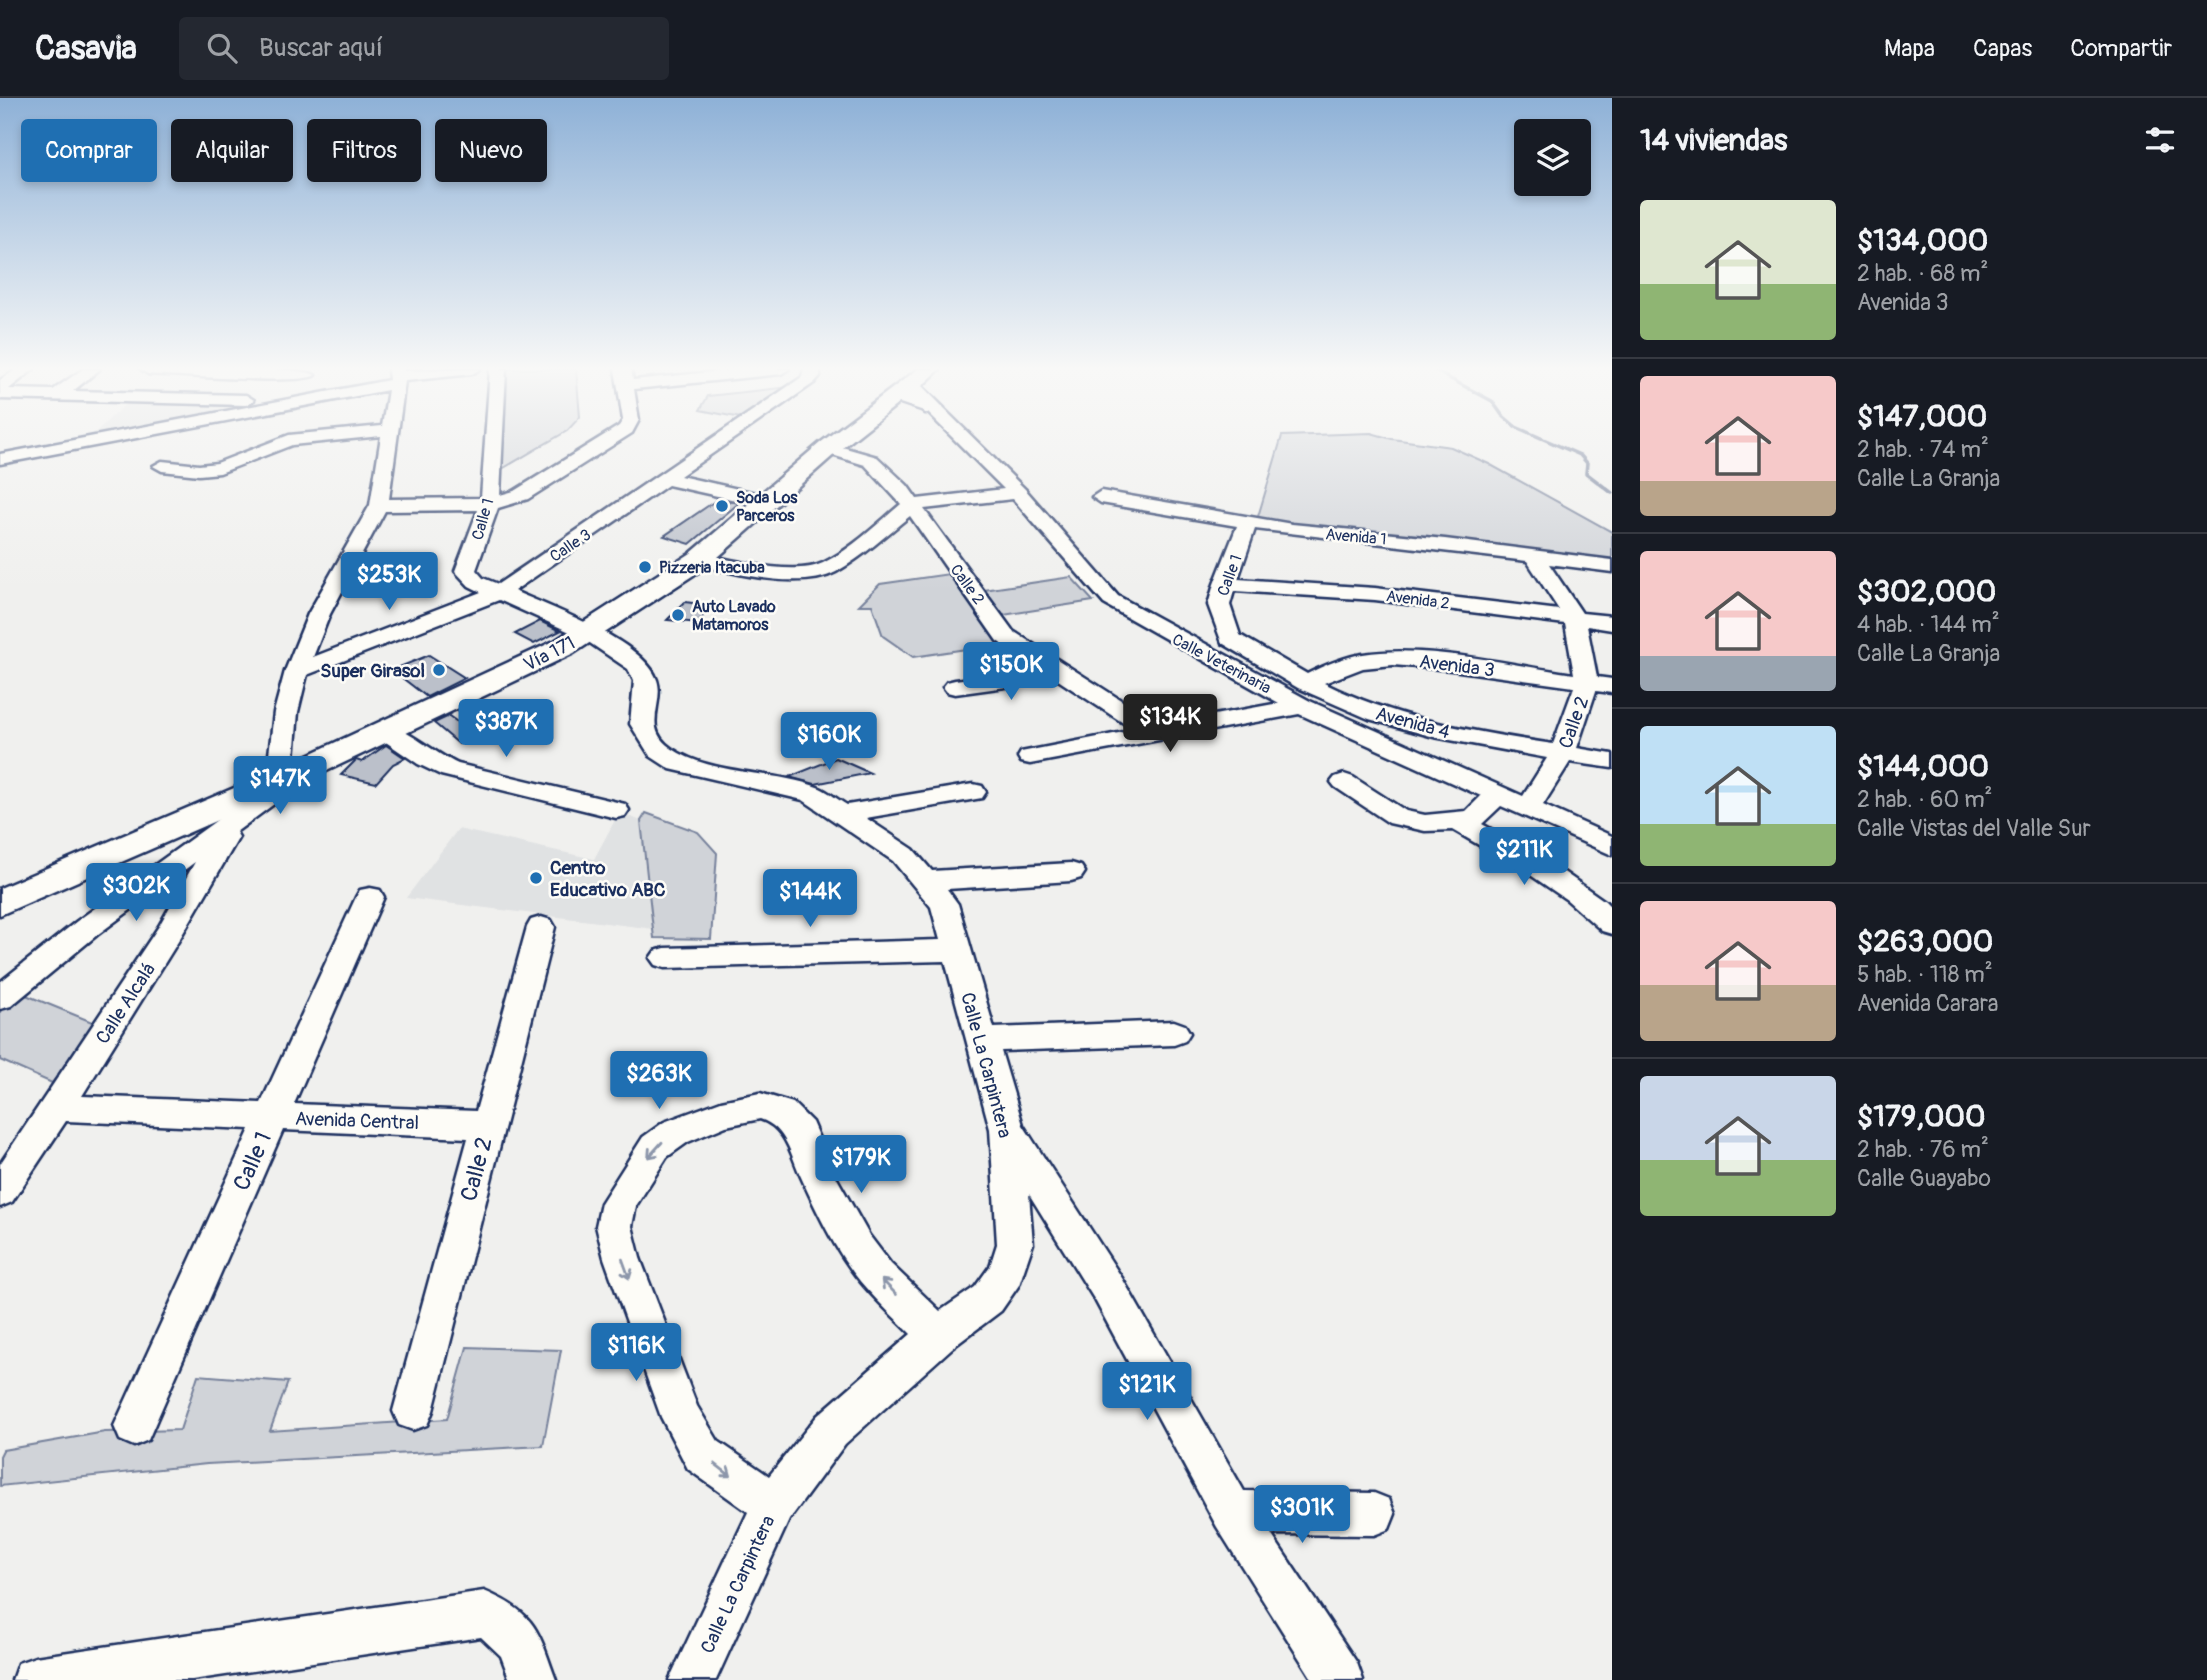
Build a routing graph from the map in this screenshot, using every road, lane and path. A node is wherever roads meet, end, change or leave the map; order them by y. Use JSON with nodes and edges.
{"nodes":[{"id":1,"x":45,"y":443,"type":"edge"},
{"id":2,"x":282,"y":443,"type":"edge"},
{"id":3,"x":388,"y":443,"type":"edge"},
{"id":4,"x":494,"y":443,"type":"edge"},
{"id":5,"x":604,"y":443,"type":"edge"},
{"id":6,"x":719,"y":443,"type":"edge"},
{"id":7,"x":835,"y":443,"type":"edge"},
{"id":8,"x":967,"y":443,"type":"edge"},
{"id":9,"x":828,"y":448,"type":"junction"},
{"id":10,"x":1,"y":453,"type":"edge"},
{"id":11,"x":162,"y":466,"type":"dead end"},
{"id":12,"x":668,"y":479,"type":"junction"},
{"id":13,"x":1018,"y":494,"type":"junction"},
{"id":14,"x":1101,"y":496,"type":"dead end"},
{"id":15,"x":767,"y":501,"type":"junction"},
{"id":16,"x":490,"y":503,"type":"junction"},
{"id":17,"x":379,"y":505,"type":"junction"},
{"id":18,"x":912,"y":505,"type":"junction"},
{"id":19,"x":1247,"y":524,"type":"junction"},
{"id":20,"x":1534,"y":556,"type":"junction"},
{"id":21,"x":700,"y":559,"type":"junction"},
{"id":22,"x":1612,"y":566,"type":"edge"},
{"id":23,"x":1224,"y":584,"type":"junction"},
{"id":24,"x":498,"y":593,"type":"junction"},
{"id":25,"x":1575,"y":618,"type":"junction"},
{"id":26,"x":1612,"y":623,"type":"edge"},
{"id":27,"x":589,"y":632,"type":"junction"},
{"id":28,"x":1230,"y":638,"type":"junction"},
{"id":29,"x":1204,"y":654,"type":"junction"},
{"id":30,"x":296,"y":671,"type":"junction"},
{"id":31,"x":1060,"y":673,"type":"junction"},
{"id":32,"x":1587,"y":682,"type":"junction"},
{"id":33,"x":955,"y":687,"type":"dead end"},
{"id":34,"x":1612,"y":687,"type":"edge"},
{"id":35,"x":1304,"y":694,"type":"junction"},
{"id":36,"x":386,"y":731,"type":"junction"},
{"id":37,"x":1157,"y":734,"type":"junction"},
{"id":38,"x":1563,"y":752,"type":"junction"},
{"id":39,"x":1030,"y":757,"type":"dead end"},
{"id":40,"x":1612,"y":761,"type":"edge"},
{"id":41,"x":279,"y":781,"type":"junction"},
{"id":42,"x":1344,"y":782,"type":"dead end"},
{"id":43,"x":973,"y":792,"type":"dead end"},
{"id":44,"x":1497,"y":795,"type":"junction"},
{"id":45,"x":1528,"y":809,"type":"junction"},
{"id":46,"x":616,"y":810,"type":"dead end"},
{"id":47,"x":246,"y":813,"type":"junction"},
{"id":48,"x":844,"y":814,"type":"junction"},
{"id":49,"x":1458,"y":822,"type":"junction"},
{"id":50,"x":1612,"y":846,"type":"edge"},
{"id":51,"x":1071,"y":872,"type":"dead end"},
{"id":52,"x":156,"y":878,"type":"junction"},
{"id":53,"x":925,"y":881,"type":"junction"},
{"id":54,"x":194,"y":889,"type":"junction"},
{"id":55,"x":370,"y":897,"type":"dead end"},
{"id":56,"x":0,"y":902,"type":"edge"},
{"id":57,"x":1612,"y":924,"type":"edge"},
{"id":58,"x":541,"y":928,"type":"dead end"},
{"id":59,"x":956,"y":950,"type":"junction"},
{"id":60,"x":665,"y":958,"type":"dead end"},
{"id":61,"x":0,"y":998,"type":"edge"},
{"id":62,"x":1174,"y":1033,"type":"dead end"},
{"id":63,"x":982,"y":1040,"type":"junction"},
{"id":64,"x":58,"y":1108,"type":"junction"},
{"id":65,"x":272,"y":1117,"type":"junction"},
{"id":66,"x":488,"y":1125,"type":"junction"},
{"id":67,"x":1007,"y":1129,"type":"junction"},
{"id":68,"x":0,"y":1192,"type":"edge"},
{"id":69,"x":938,"y":1335,"type":"junction"},
{"id":70,"x":413,"y":1411,"type":"dead end"},
{"id":71,"x":134,"y":1426,"type":"dead end"},
{"id":72,"x":774,"y":1505,"type":"junction"},
{"id":73,"x":1232,"y":1512,"type":"junction"},
{"id":74,"x":1374,"y":1514,"type":"dead end"},
{"id":75,"x":35,"y":1680,"type":"edge"},
{"id":76,"x":533,"y":1680,"type":"edge"},
{"id":77,"x":692,"y":1680,"type":"edge"},
{"id":78,"x":1340,"y":1680,"type":"edge"}],
"edges":[{"from":1,"to":10,"type":"street"},
{"from":2,"to":11,"type":"street"},
{"from":3,"to":17,"type":"street"},
{"from":4,"to":16,"type":"street","name":"Calle 1"},
{"from":5,"to":16,"type":"street"},
{"from":6,"to":12,"type":"street","name":"Calle 3"},
{"from":7,"to":9,"type":"main road","name":"Vía 171"},
{"from":8,"to":13,"type":"street","name":"Calle Veterinaria"},
{"from":9,"to":15,"type":"main road","name":"Vía 171"},
{"from":9,"to":18,"type":"street","name":"Calle 2"},
{"from":12,"to":15,"type":"street"},
{"from":12,"to":24,"type":"street","name":"Calle 3"},
{"from":13,"to":18,"type":"street"},
{"from":13,"to":29,"type":"street","name":"Calle Veterinaria"},
{"from":14,"to":19,"type":"street","name":"Avenida 1"},
{"from":15,"to":21,"type":"main road","name":"Vía 171"},
{"from":16,"to":17,"type":"street"},
{"from":16,"to":24,"type":"street","name":"Calle 1"},
{"from":17,"to":30,"type":"street"},
{"from":18,"to":21,"type":"street"},
{"from":18,"to":31,"type":"street","name":"Calle 2"},
{"from":19,"to":20,"type":"street","name":"Avenida 1"},
{"from":19,"to":23,"type":"street","name":"Calle 1"},
{"from":20,"to":22,"type":"street","name":"Avenida 1"},
{"from":20,"to":25,"type":"street","name":"Calle 2"},
{"from":21,"to":27,"type":"main road","name":"Vía 171"},
{"from":23,"to":25,"type":"street","name":"Avenida 2"},
{"from":23,"to":28,"type":"street","name":"Calle 1"},
{"from":24,"to":27,"type":"street","name":"Calle 1"},
{"from":24,"to":30,"type":"street","name":"Calle 3"},
{"from":25,"to":26,"type":"street","name":"Avenida 2"},
{"from":25,"to":32,"type":"street","name":"Calle 2"},
{"from":27,"to":36,"type":"main road","name":"Vía 171"},
{"from":27,"to":48,"type":"street","name":"Calle La Carpintera"},
{"from":28,"to":29,"type":"street"},
{"from":28,"to":35,"type":"street","name":"Avenida 4"},
{"from":29,"to":35,"type":"street","name":"Calle Veterinaria"},
{"from":30,"to":41,"type":"street"},
{"from":31,"to":33,"type":"street"},
{"from":31,"to":37,"type":"street","name":"Calle 2"},
{"from":32,"to":34,"type":"street","name":"Avenida 3"},
{"from":32,"to":35,"type":"street","name":"Avenida 3"},
{"from":32,"to":38,"type":"street","name":"Calle 2"},
{"from":35,"to":37,"type":"street","name":"Avenida 3"},
{"from":35,"to":38,"type":"street","name":"Avenida 4"},
{"from":35,"to":44,"type":"street","name":"Calle Veterinaria"},
{"from":36,"to":41,"type":"main road","name":"Vía 171"},
{"from":36,"to":46,"type":"street"},
{"from":37,"to":39,"type":"street","name":"Avenida 3"},
{"from":38,"to":40,"type":"street","name":"Avenida 4"},
{"from":38,"to":45,"type":"street","name":"Calle 2"},
{"from":41,"to":47,"type":"street"},
{"from":41,"to":56,"type":"main road","name":"Vía 171"},
{"from":42,"to":49,"type":"street"},
{"from":43,"to":48,"type":"street"},
{"from":44,"to":45,"type":"street","name":"Calle Veterinaria"},
{"from":44,"to":49,"type":"street"},
{"from":45,"to":50,"type":"street","name":"Calle Veterinaria"},
{"from":47,"to":52,"type":"street"},
{"from":47,"to":54,"type":"street","name":"Calle Alcalá"},
{"from":48,"to":53,"type":"street","name":"Calle La Carpintera"},
{"from":49,"to":57,"type":"street"},
{"from":51,"to":53,"type":"street"},
{"from":52,"to":54,"type":"street"},
{"from":52,"to":61,"type":"street"},
{"from":53,"to":59,"type":"street","name":"Calle La Carpintera"},
{"from":54,"to":64,"type":"street","name":"Calle Alcalá"},
{"from":55,"to":65,"type":"street","name":"Calle 1"},
{"from":58,"to":66,"type":"street","name":"Calle 2"},
{"from":59,"to":60,"type":"street"},
{"from":59,"to":63,"type":"street","name":"Calle La Carpintera"},
{"from":62,"to":63,"type":"street"},
{"from":63,"to":67,"type":"street","name":"Calle La Carpintera"},
{"from":64,"to":65,"type":"street","name":"Avenida Central"},
{"from":64,"to":68,"type":"street","name":"Calle Alcalá"},
{"from":65,"to":66,"type":"street","name":"Avenida Central"},
{"from":65,"to":71,"type":"street","name":"Calle 1"},
{"from":66,"to":70,"type":"street","name":"Calle 2"},
{"from":67,"to":69,"type":"street","name":"Calle La Carpintera"},
{"from":67,"to":73,"type":"street"},
{"from":69,"to":72,"type":"street","name":"Calle La Carpintera"},
{"from":69,"to":72,"type":"street","one_way":true},
{"from":72,"to":77,"type":"street","name":"Calle La Carpintera"},
{"from":73,"to":74,"type":"street"},
{"from":73,"to":78,"type":"street"},
{"from":75,"to":76,"type":"street"}]}
